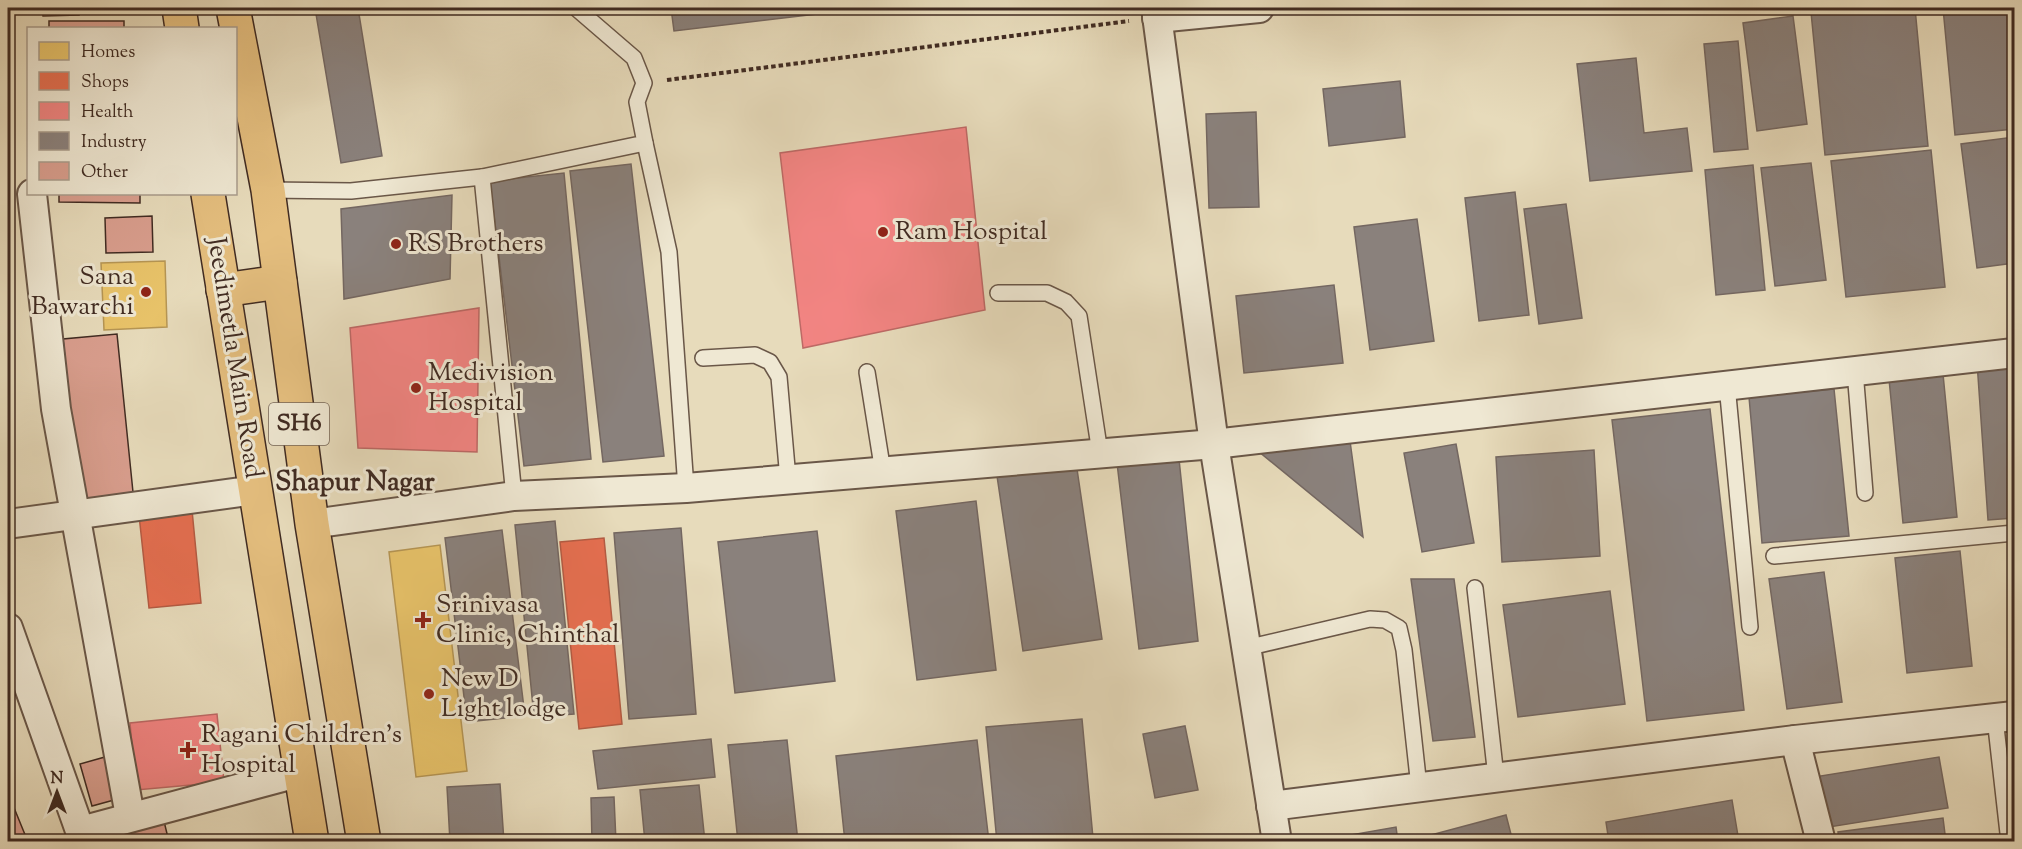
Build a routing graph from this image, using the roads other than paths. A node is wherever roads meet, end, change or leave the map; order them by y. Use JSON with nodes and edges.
{"nodes":[{"id":1,"x":179,"y":8,"type":"edge"},
{"id":2,"x":233,"y":8,"type":"edge"},
{"id":3,"x":576,"y":8,"type":"edge"},
{"id":4,"x":1259,"y":8,"type":"edge"},
{"id":5,"x":1156,"y":13,"type":"edge"},
{"id":6,"x":182,"y":27,"type":"edge"},
{"id":7,"x":237,"y":27,"type":"edge"},
{"id":8,"x":237,"y":29,"type":"edge"},
{"id":9,"x":645,"y":143,"type":"junction"},
{"id":10,"x":483,"y":177,"type":"junction"},
{"id":11,"x":268,"y":190,"type":"junction"},
{"id":12,"x":32,"y":195,"type":"edge"},
{"id":13,"x":208,"y":195,"type":"edge"},
{"id":14,"x":280,"y":282,"type":"junction"},
{"id":15,"x":224,"y":290,"type":"junction"},
{"id":16,"x":998,"y":292,"type":"dead end"},
{"id":17,"x":2014,"y":353,"type":"edge"},
{"id":18,"x":703,"y":358,"type":"dead end"},
{"id":19,"x":1855,"y":371,"type":"junction"},
{"id":20,"x":867,"y":372,"type":"dead end"},
{"id":21,"x":1727,"y":386,"type":"junction"},
{"id":22,"x":1214,"y":444,"type":"junction"},
{"id":23,"x":1100,"y":453,"type":"junction"},
{"id":24,"x":883,"y":472,"type":"junction"},
{"id":25,"x":788,"y":479,"type":"junction"},
{"id":26,"x":686,"y":488,"type":"junction"},
{"id":27,"x":255,"y":490,"type":"junction"},
{"id":28,"x":1865,"y":494,"type":"dead end"},
{"id":29,"x":514,"y":496,"type":"junction"},
{"id":30,"x":75,"y":515,"type":"junction"},
{"id":31,"x":8,"y":524,"type":"edge"},
{"id":32,"x":312,"y":524,"type":"junction"},
{"id":33,"x":2014,"y":533,"type":"edge"},
{"id":34,"x":1774,"y":556,"type":"dead end"},
{"id":35,"x":1475,"y":588,"type":"dead end"},
{"id":36,"x":1750,"y":627,"type":"dead end"},
{"id":37,"x":8,"y":628,"type":"edge"},
{"id":38,"x":1246,"y":648,"type":"junction"},
{"id":39,"x":2005,"y":717,"type":"edge"},
{"id":40,"x":1794,"y":740,"type":"junction"},
{"id":41,"x":301,"y":772,"type":"junction"},
{"id":42,"x":1496,"y":777,"type":"junction"},
{"id":43,"x":1419,"y":787,"type":"junction"},
{"id":44,"x":1271,"y":807,"type":"junction"},
{"id":45,"x":130,"y":816,"type":"junction"},
{"id":46,"x":82,"y":836,"type":"edge"},
{"id":47,"x":312,"y":842,"type":"edge"},
{"id":48,"x":364,"y":842,"type":"edge"},
{"id":49,"x":1277,"y":842,"type":"edge"},
{"id":50,"x":1821,"y":842,"type":"edge"},
{"id":51,"x":2009,"y":842,"type":"edge"}],
"edges":[{"from":1,"to":6,"type":"main road"},
{"from":2,"to":7,"type":"main road","name":"Jeedimetla Main Road","number":"SH6"},
{"from":3,"to":9,"type":"lane"},
{"from":4,"to":5,"type":"street"},
{"from":5,"to":22,"type":"street"},
{"from":8,"to":11,"type":"main road","name":"Jeedimetla Main Road","number":"SH6"},
{"from":9,"to":10,"type":"lane"},
{"from":9,"to":26,"type":"lane"},
{"from":10,"to":11,"type":"lane"},
{"from":10,"to":29,"type":"lane"},
{"from":11,"to":14,"type":"main road","name":"Jeedimetla Main Road","number":"SH6"},
{"from":12,"to":30,"type":"street"},
{"from":13,"to":15,"type":"main road","name":"Jeedimetla Main Road","number":"SH6"},
{"from":14,"to":15,"type":"main road"},
{"from":14,"to":32,"type":"main road","name":"Jeedimetla Main Road","number":"SH6"},
{"from":15,"to":27,"type":"main road","name":"Jeedimetla Main Road","number":"SH6"},
{"from":16,"to":23,"type":"lane"},
{"from":17,"to":19,"type":"street"},
{"from":18,"to":25,"type":"lane"},
{"from":19,"to":21,"type":"street"},
{"from":19,"to":28,"type":"lane"},
{"from":20,"to":24,"type":"lane"},
{"from":21,"to":22,"type":"street"},
{"from":21,"to":36,"type":"lane"},
{"from":22,"to":23,"type":"street"},
{"from":22,"to":38,"type":"street"},
{"from":23,"to":24,"type":"street"},
{"from":24,"to":25,"type":"street"},
{"from":25,"to":26,"type":"street"},
{"from":26,"to":29,"type":"street"},
{"from":27,"to":30,"type":"street"},
{"from":27,"to":41,"type":"main road","name":"Jeedimetla Main Road","number":"SH6"},
{"from":29,"to":32,"type":"street"},
{"from":30,"to":31,"type":"street"},
{"from":30,"to":45,"type":"street"},
{"from":32,"to":48,"type":"main road","name":"Jeedimetla Main Road","number":"SH6"},
{"from":33,"to":34,"type":"lane"},
{"from":35,"to":42,"type":"lane"},
{"from":37,"to":46,"type":"street"},
{"from":38,"to":43,"type":"lane"},
{"from":38,"to":44,"type":"street"},
{"from":39,"to":40,"type":"street"},
{"from":39,"to":51,"type":"lane"},
{"from":40,"to":42,"type":"street"},
{"from":40,"to":50,"type":"street"},
{"from":41,"to":45,"type":"street"},
{"from":41,"to":47,"type":"main road","name":"Jeedimetla Main Road","number":"SH6"},
{"from":42,"to":43,"type":"street"},
{"from":43,"to":44,"type":"street"},
{"from":44,"to":49,"type":"street"},
{"from":45,"to":46,"type":"street"}]}
